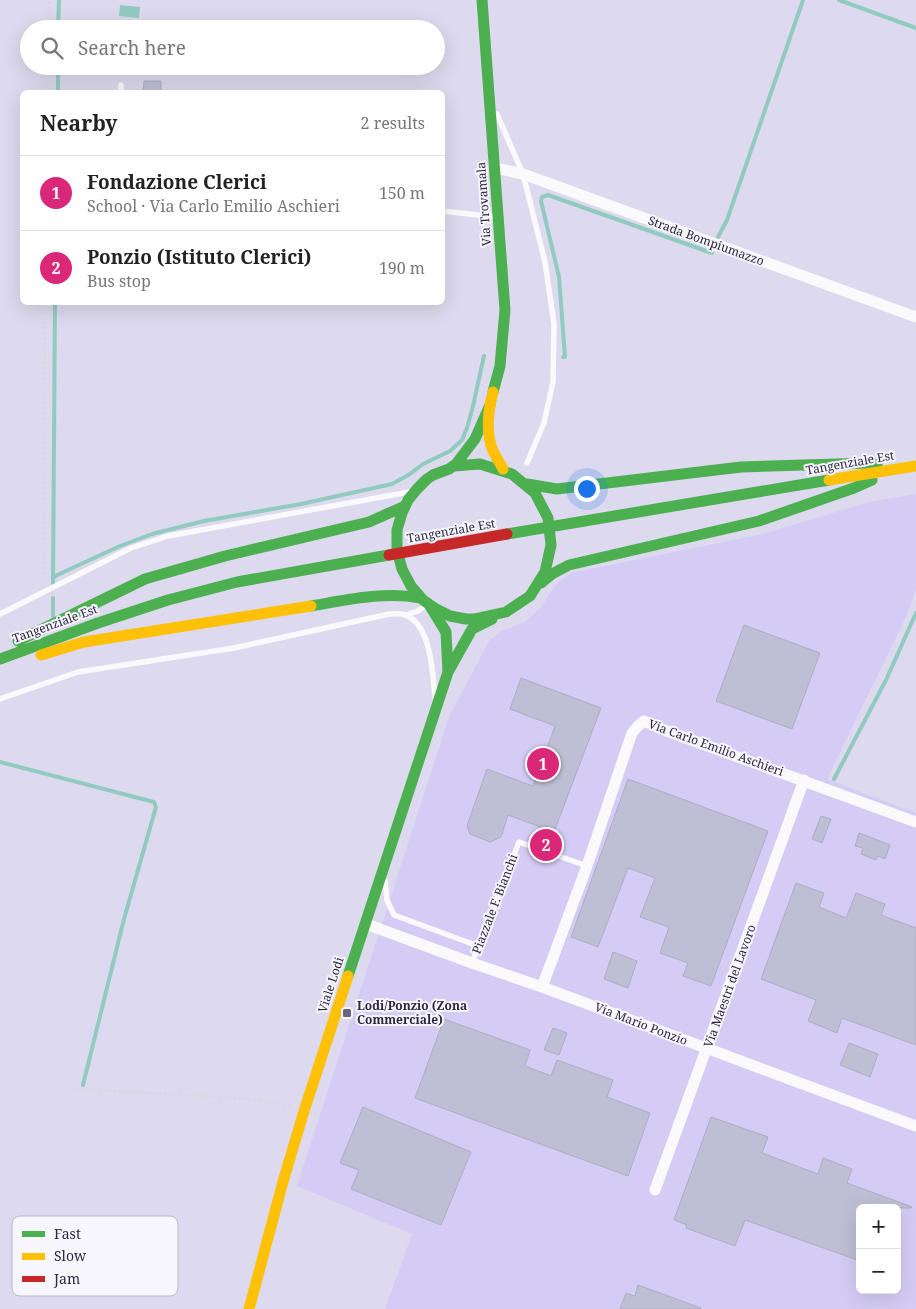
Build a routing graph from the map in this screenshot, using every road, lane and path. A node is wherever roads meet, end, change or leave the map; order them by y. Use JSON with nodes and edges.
{"nodes":[{"id":1,"x":48,"y":0,"type":"edge"},
{"id":2,"x":482,"y":0,"type":"edge"},
{"id":3,"x":48,"y":20,"type":"edge"},
{"id":4,"x":48,"y":75,"type":"edge"},
{"id":5,"x":121,"y":85,"type":"dead end"},
{"id":6,"x":48,"y":90,"type":"edge"},
{"id":7,"x":121,"y":90,"type":"edge"},
{"id":8,"x":488,"y":92,"type":"junction"},
{"id":9,"x":495,"y":168,"type":"junction"},
{"id":10,"x":523,"y":174,"type":"junction"},
{"id":11,"x":445,"y":212,"type":"edge"},
{"id":12,"x":499,"y":217,"type":"junction"},
{"id":13,"x":45,"y":305,"type":"edge"},
{"id":14,"x":916,"y":318,"type":"edge"},
{"id":15,"x":490,"y":404,"type":"junction"},
{"id":16,"x":527,"y":463,"type":"dead end"},
{"id":17,"x":454,"y":466,"type":"junction"},
{"id":18,"x":916,"y":466,"type":"edge"},
{"id":19,"x":503,"y":469,"type":"junction"},
{"id":20,"x":898,"y":469,"type":"junction"},
{"id":21,"x":528,"y":484,"type":"junction"},
{"id":22,"x":416,"y":491,"type":"junction"},
{"id":23,"x":405,"y":506,"type":"junction"},
{"id":24,"x":539,"y":586,"type":"junction"},
{"id":25,"x":47,"y":591,"type":"junction"},
{"id":26,"x":426,"y":603,"type":"junction"},
{"id":27,"x":0,"y":614,"type":"edge"},
{"id":28,"x":505,"y":614,"type":"junction"},
{"id":29,"x":406,"y":615,"type":"junction"},
{"id":30,"x":0,"y":649,"type":"edge"},
{"id":31,"x":0,"y":659,"type":"edge"},
{"id":32,"x":0,"y":669,"type":"edge"},
{"id":33,"x":448,"y":672,"type":"junction"},
{"id":34,"x":0,"y":699,"type":"edge"},
{"id":35,"x":435,"y":711,"type":"junction"},
{"id":36,"x":804,"y":780,"type":"junction"},
{"id":37,"x":916,"y":822,"type":"edge"},
{"id":38,"x":587,"y":866,"type":"junction"},
{"id":39,"x":383,"y":870,"type":"junction"},
{"id":40,"x":366,"y":924,"type":"junction"},
{"id":41,"x":478,"y":946,"type":"junction"},
{"id":42,"x":472,"y":963,"type":"junction"},
{"id":43,"x":542,"y":987,"type":"junction"},
{"id":44,"x":707,"y":1049,"type":"junction"},
{"id":45,"x":69,"y":1088,"type":"dead end"},
{"id":46,"x":306,"y":1108,"type":"junction"},
{"id":47,"x":916,"y":1126,"type":"edge"},
{"id":48,"x":655,"y":1190,"type":"dead end"},
{"id":49,"x":249,"y":1309,"type":"edge"}],
"edges":[{"from":1,"to":3,"type":"path"},
{"from":2,"to":8,"type":"main road","name":"Via Trovamala"},
{"from":4,"to":6,"type":"path"},
{"from":5,"to":7,"type":"lane"},
{"from":8,"to":9,"type":"main road","name":"Via Trovamala"},
{"from":8,"to":10,"type":"lane"},
{"from":9,"to":10,"type":"street","name":"Strada Bompiumazzo"},
{"from":9,"to":12,"type":"main road","name":"Via Trovamala"},
{"from":10,"to":14,"type":"street","name":"Strada Bompiumazzo"},
{"from":10,"to":16,"type":"lane"},
{"from":11,"to":12,"type":"lane"},
{"from":12,"to":15,"type":"main road","name":"Via Trovamala"},
{"from":13,"to":25,"type":"path"},
{"from":15,"to":17,"type":"main road","name":"Via Trovamala"},
{"from":15,"to":19,"type":"main road","name":"Via Trovamala"},
{"from":17,"to":19,"type":"main road"},
{"from":17,"to":22,"type":"main road"},
{"from":18,"to":20,"type":"main road","name":"Tangenziale Est"},
{"from":19,"to":21,"type":"main road"},
{"from":20,"to":21,"type":"main road"},
{"from":20,"to":24,"type":"main road"},
{"from":20,"to":31,"type":"main road","name":"Tangenziale Est"},
{"from":21,"to":24,"type":"main road"},
{"from":22,"to":23,"type":"main road"},
{"from":22,"to":25,"type":"lane"},
{"from":23,"to":26,"type":"main road"},
{"from":23,"to":30,"type":"main road"},
{"from":24,"to":28,"type":"main road"},
{"from":25,"to":27,"type":"lane"},
{"from":26,"to":28,"type":"main road"},
{"from":26,"to":29,"type":"lane"},
{"from":26,"to":32,"type":"main road"},
{"from":26,"to":33,"type":"main road","name":"Viale Lodi"},
{"from":28,"to":33,"type":"main road","name":"Viale Lodi"},
{"from":29,"to":34,"type":"lane"},
{"from":29,"to":35,"type":"lane"},
{"from":33,"to":35,"type":"main road","name":"Viale Lodi"},
{"from":35,"to":39,"type":"main road","name":"Viale Lodi"},
{"from":36,"to":37,"type":"street","name":"Via Carlo Emilio Aschieri"},
{"from":36,"to":38,"type":"street","name":"Via Carlo Emilio Aschieri"},
{"from":36,"to":44,"type":"street","name":"Via Maestri del Lavoro"},
{"from":38,"to":41,"type":"lane","name":"Piazzale F. Bianchi"},
{"from":38,"to":43,"type":"street","name":"Via Carlo Emilio Aschieri"},
{"from":39,"to":40,"type":"main road","name":"Viale Lodi"},
{"from":39,"to":41,"type":"lane"},
{"from":40,"to":42,"type":"street","name":"Via Mario Ponzio"},
{"from":40,"to":46,"type":"main road","name":"Viale Lodi"},
{"from":41,"to":42,"type":"lane","name":"Piazzale F. Bianchi"},
{"from":42,"to":43,"type":"street","name":"Via Mario Ponzio"},
{"from":43,"to":44,"type":"street","name":"Via Mario Ponzio"},
{"from":44,"to":47,"type":"street","name":"Via Mario Ponzio"},
{"from":44,"to":48,"type":"street","name":"Via Maestri del Lavoro"},
{"from":45,"to":46,"type":"path"},
{"from":46,"to":49,"type":"main road","name":"Viale Lodi"}]}
